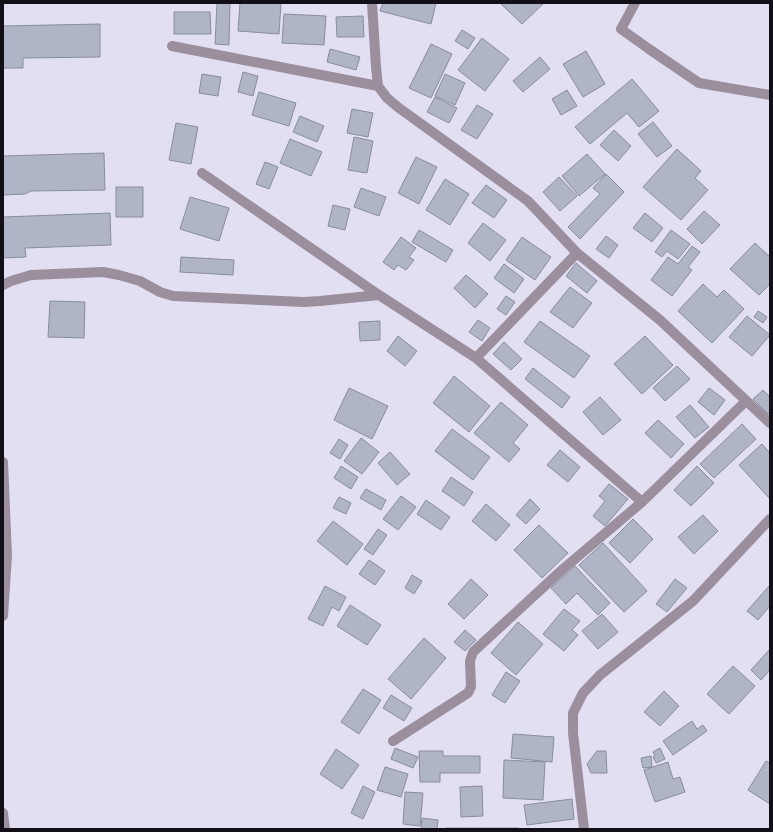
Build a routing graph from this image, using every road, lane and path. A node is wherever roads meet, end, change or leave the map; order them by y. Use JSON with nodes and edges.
{"nodes":[{"id":1,"x":372,"y":3,"type":"edge"},
{"id":2,"x":635,"y":3,"type":"edge"},
{"id":3,"x":172,"y":46,"type":"dead end"},
{"id":4,"x":378,"y":86,"type":"junction"},
{"id":5,"x":770,"y":95,"type":"edge"},
{"id":6,"x":202,"y":173,"type":"dead end"},
{"id":7,"x":577,"y":253,"type":"junction"},
{"id":8,"x":3,"y":285,"type":"edge"},
{"id":9,"x":379,"y":295,"type":"junction"},
{"id":10,"x":476,"y":358,"type":"junction"},
{"id":11,"x":746,"y":401,"type":"junction"},
{"id":12,"x":770,"y":423,"type":"edge"},
{"id":13,"x":3,"y":462,"type":"edge"},
{"id":14,"x":642,"y":502,"type":"junction"},
{"id":15,"x":770,"y":519,"type":"edge"},
{"id":16,"x":5,"y":555,"type":"edge"},
{"id":17,"x":3,"y":616,"type":"edge"},
{"id":18,"x":393,"y":741,"type":"dead end"},
{"id":19,"x":3,"y":813,"type":"edge"},
{"id":20,"x":5,"y":829,"type":"edge"},
{"id":21,"x":584,"y":829,"type":"edge"}],
"edges":[{"from":1,"to":4,"type":"street"},
{"from":2,"to":5,"type":"street"},
{"from":3,"to":4,"type":"street"},
{"from":4,"to":7,"type":"street"},
{"from":6,"to":9,"type":"street"},
{"from":7,"to":10,"type":"street"},
{"from":7,"to":11,"type":"street"},
{"from":8,"to":9,"type":"street"},
{"from":9,"to":10,"type":"street"},
{"from":10,"to":14,"type":"street"},
{"from":11,"to":12,"type":"street"},
{"from":11,"to":14,"type":"street"},
{"from":13,"to":16,"type":"street"},
{"from":14,"to":18,"type":"street"},
{"from":15,"to":21,"type":"street"},
{"from":16,"to":17,"type":"street"},
{"from":19,"to":20,"type":"street"}]}
